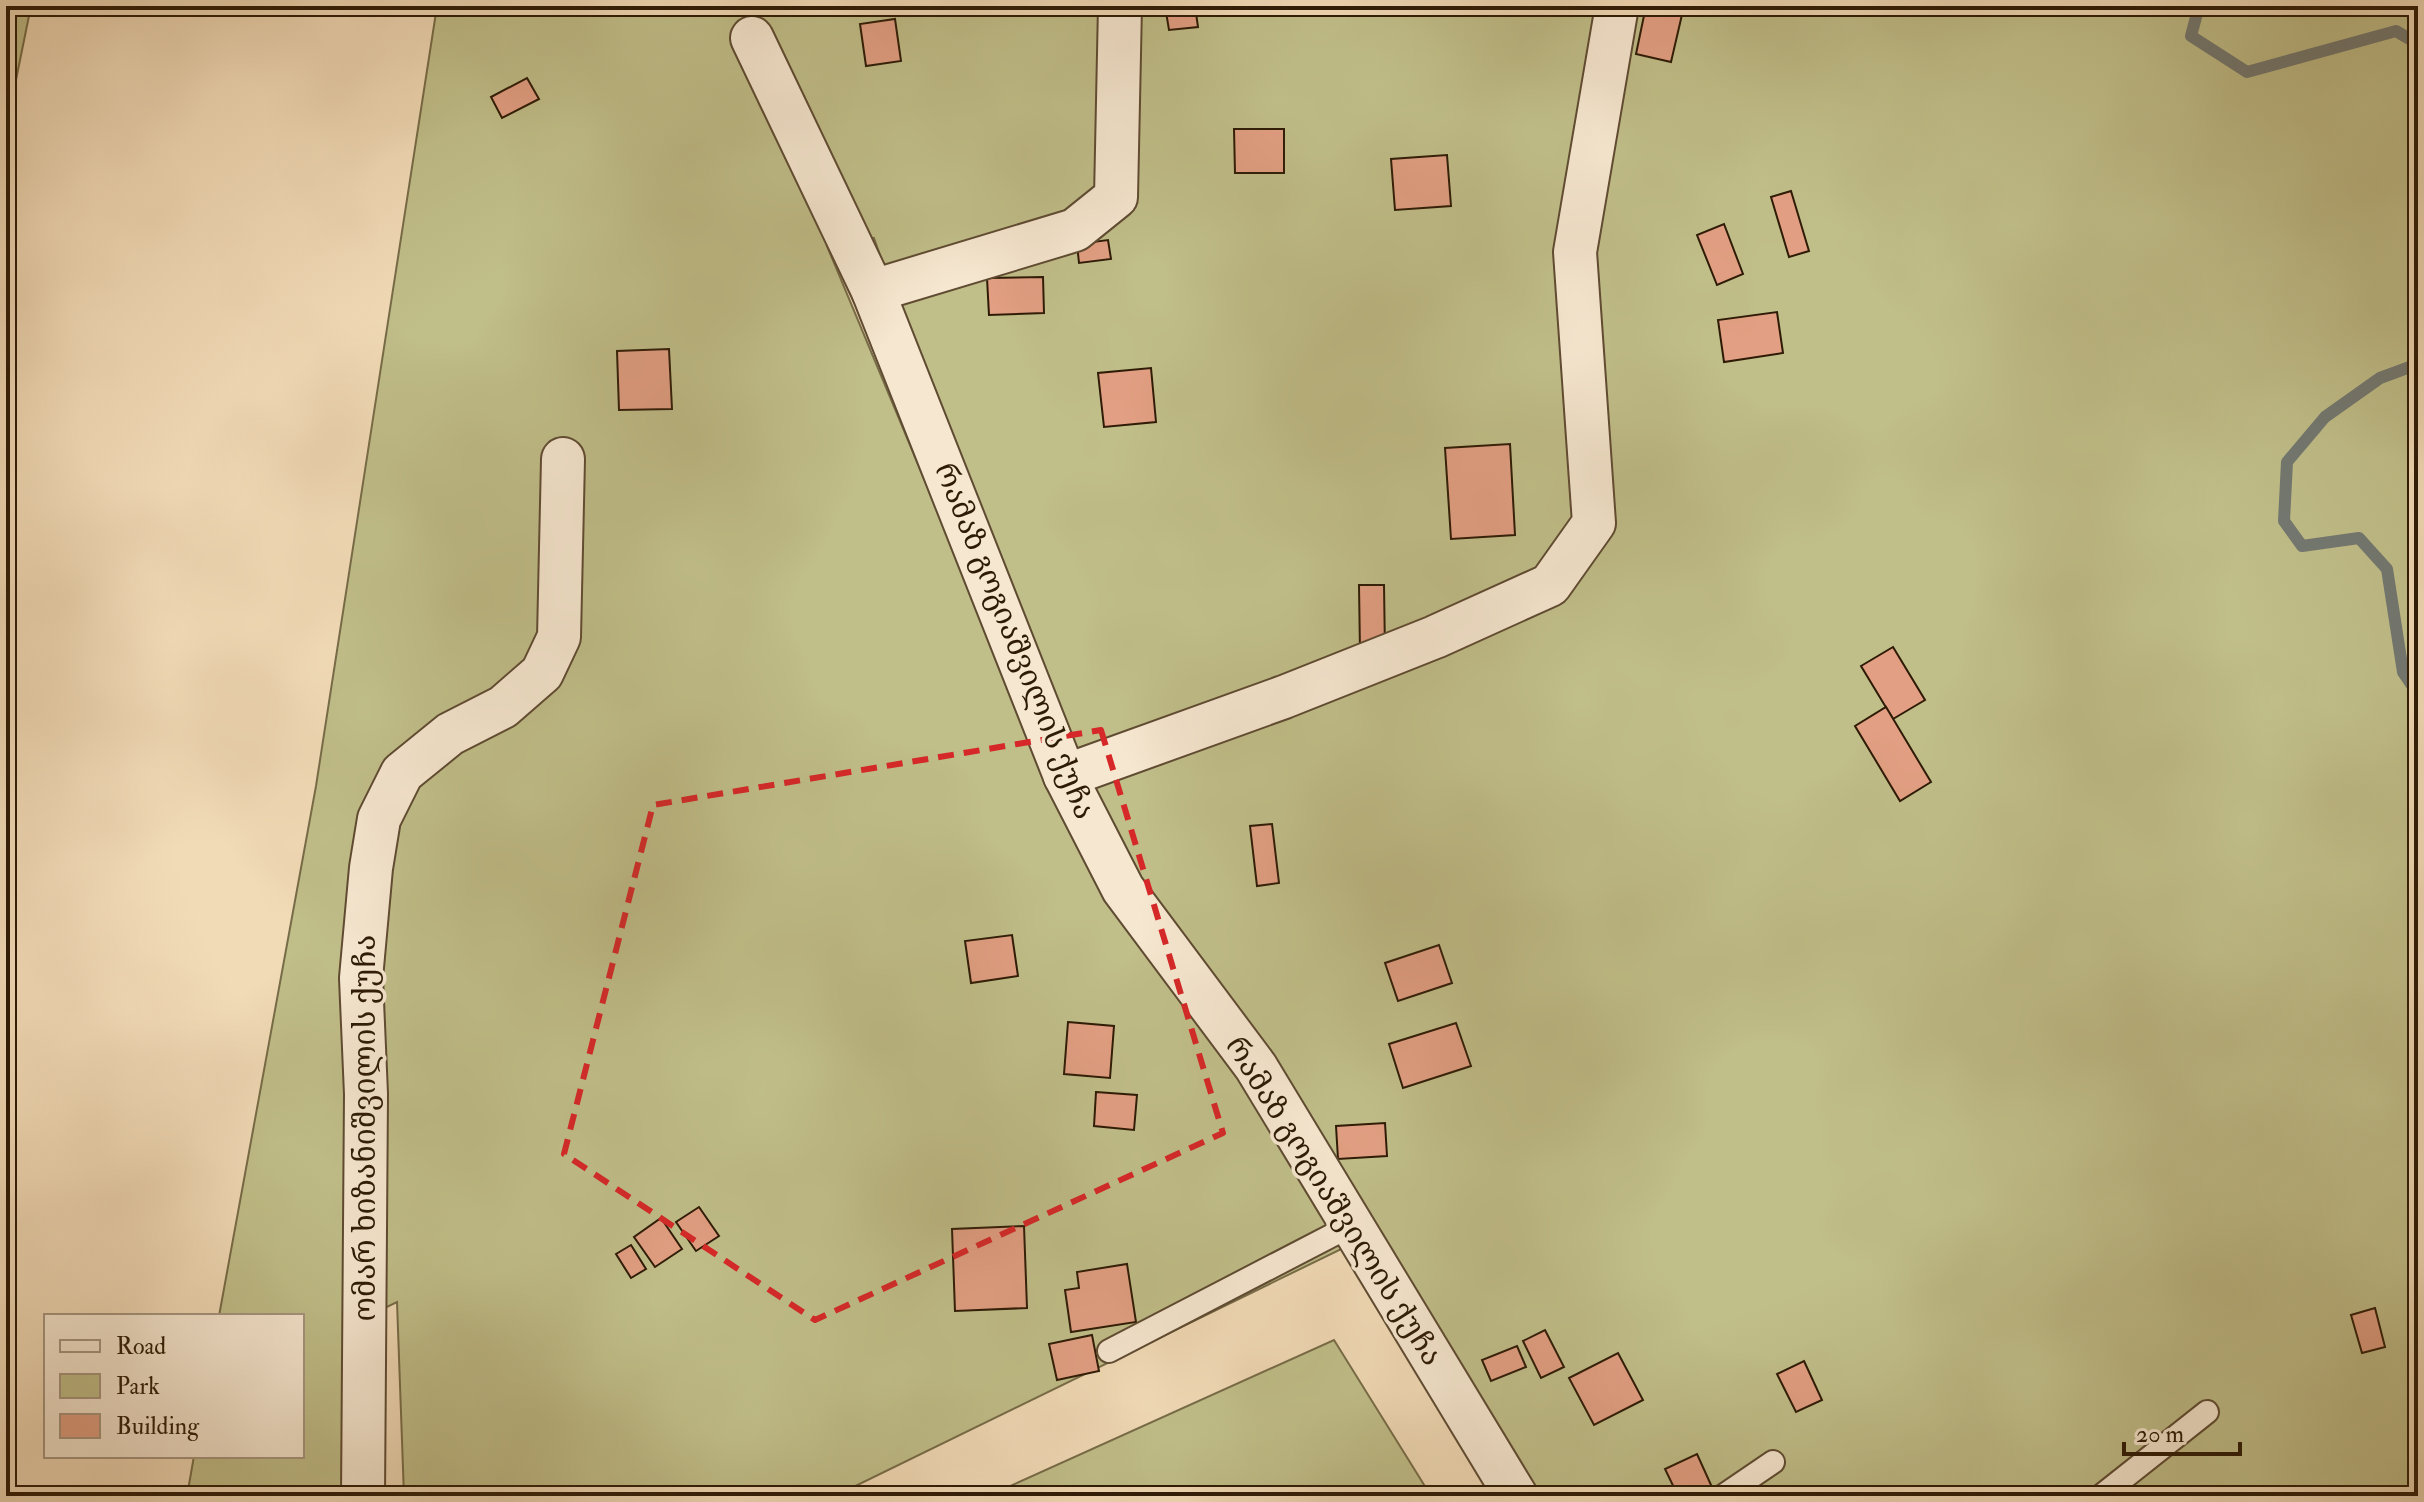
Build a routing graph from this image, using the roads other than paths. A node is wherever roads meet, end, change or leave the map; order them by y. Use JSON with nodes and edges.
{"nodes":[{"id":1,"x":1120,"y":6,"type":"edge"},
{"id":2,"x":1617,"y":6,"type":"edge"},
{"id":3,"x":752,"y":38,"type":"dead end"},
{"id":4,"x":873,"y":291,"type":"junction"},
{"id":5,"x":563,"y":459,"type":"dead end"},
{"id":6,"x":1065,"y":776,"type":"junction"},
{"id":7,"x":1352,"y":1225,"type":"junction"},
{"id":8,"x":1109,"y":1351,"type":"dead end"},
{"id":9,"x":2207,"y":1412,"type":"dead end"},
{"id":10,"x":1773,"y":1462,"type":"dead end"},
{"id":11,"x":363,"y":1496,"type":"edge"},
{"id":12,"x":1516,"y":1496,"type":"edge"},
{"id":13,"x":1723,"y":1496,"type":"edge"},
{"id":14,"x":2101,"y":1496,"type":"edge"}],
"edges":[{"from":1,"to":4,"type":"street"},
{"from":2,"to":6,"type":"street"},
{"from":3,"to":4,"type":"street","name":"რამაზ გოგიაშვილის ქუჩა"},
{"from":4,"to":6,"type":"street","name":"რამაზ გოგიაშვილის ქუჩა"},
{"from":5,"to":11,"type":"street","name":"ომარ ხიზანიშვილის ქუჩა"},
{"from":6,"to":7,"type":"street","name":"რამაზ გოგიაშვილის ქუჩა"},
{"from":7,"to":8,"type":"lane"},
{"from":7,"to":12,"type":"street","name":"რამაზ გოგიაშვილის ქუჩა"},
{"from":9,"to":14,"type":"lane"},
{"from":10,"to":13,"type":"lane"}]}
